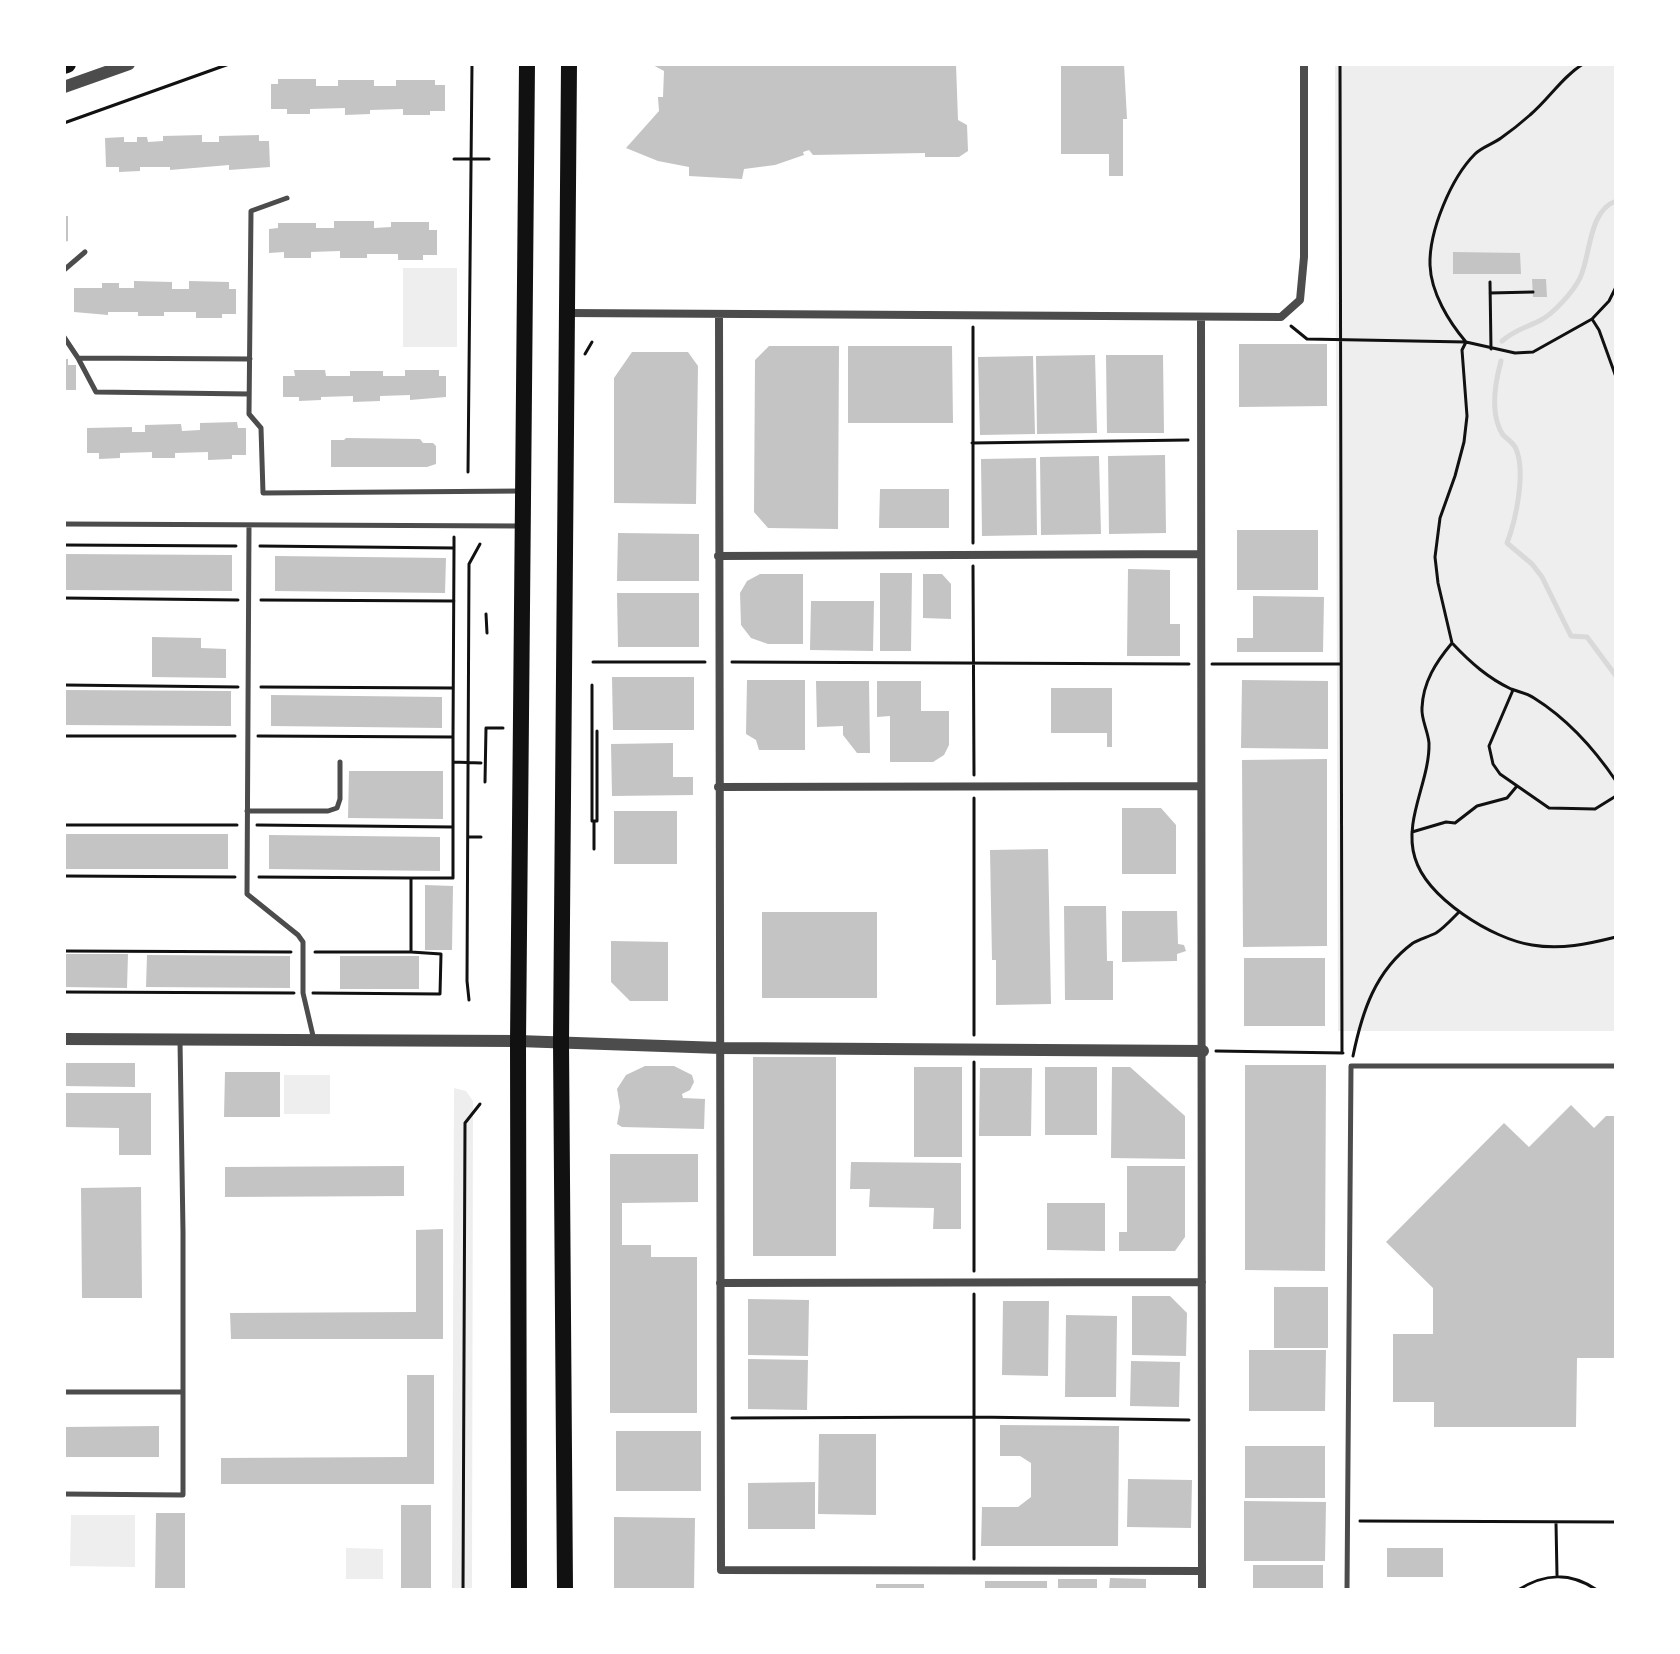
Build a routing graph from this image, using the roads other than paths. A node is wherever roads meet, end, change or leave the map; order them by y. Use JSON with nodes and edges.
{"nodes":[{"id":1,"x":129,"y":64,"type":"edge"},
{"id":2,"x":527,"y":64,"type":"edge"},
{"id":3,"x":569,"y":64,"type":"edge"},
{"id":4,"x":1304,"y":64,"type":"edge"},
{"id":5,"x":64,"y":87,"type":"edge"},
{"id":6,"x":287,"y":198,"type":"dead end"},
{"id":7,"x":85,"y":252,"type":"dead end"},
{"id":8,"x":64,"y":270,"type":"edge"},
{"id":9,"x":566,"y":313,"type":"junction"},
{"id":10,"x":719,"y":314,"type":"junction"},
{"id":11,"x":1201,"y":317,"type":"junction"},
{"id":12,"x":64,"y":337,"type":"edge"},
{"id":13,"x":78,"y":358,"type":"junction"},
{"id":14,"x":250,"y":359,"type":"junction"},
{"id":15,"x":249,"y":394,"type":"junction"},
{"id":16,"x":523,"y":491,"type":"junction"},
{"id":17,"x":64,"y":524,"type":"edge"},
{"id":18,"x":249,"y":525,"type":"junction"},
{"id":19,"x":522,"y":526,"type":"junction"},
{"id":20,"x":1201,"y":554,"type":"junction"},
{"id":21,"x":718,"y":556,"type":"junction"},
{"id":22,"x":340,"y":762,"type":"dead end"},
{"id":23,"x":1201,"y":786,"type":"junction"},
{"id":24,"x":718,"y":787,"type":"junction"},
{"id":25,"x":247,"y":811,"type":"junction"},
{"id":26,"x":64,"y":1039,"type":"edge"},
{"id":27,"x":180,"y":1040,"type":"junction"},
{"id":28,"x":314,"y":1041,"type":"junction"},
{"id":29,"x":518,"y":1041,"type":"junction"},
{"id":30,"x":561,"y":1042,"type":"junction"},
{"id":31,"x":721,"y":1048,"type":"junction"},
{"id":32,"x":1203,"y":1051,"type":"junction"},
{"id":33,"x":1616,"y":1066,"type":"edge"},
{"id":34,"x":1202,"y":1282,"type":"junction"},
{"id":35,"x":720,"y":1283,"type":"junction"},
{"id":36,"x":64,"y":1392,"type":"edge"},
{"id":37,"x":183,"y":1392,"type":"junction"},
{"id":38,"x":64,"y":1494,"type":"edge"},
{"id":39,"x":1202,"y":1571,"type":"junction"},
{"id":40,"x":519,"y":1590,"type":"edge"},
{"id":41,"x":565,"y":1590,"type":"edge"},
{"id":42,"x":1202,"y":1590,"type":"edge"},
{"id":43,"x":1347,"y":1590,"type":"edge"}],
"edges":[{"from":1,"to":5,"type":"street"},
{"from":2,"to":16,"type":"main road"},
{"from":3,"to":9,"type":"main road"},
{"from":4,"to":11,"type":"street"},
{"from":6,"to":14,"type":"lane"},
{"from":7,"to":8,"type":"lane"},
{"from":9,"to":10,"type":"street"},
{"from":9,"to":30,"type":"main road"},
{"from":10,"to":11,"type":"street"},
{"from":10,"to":21,"type":"street"},
{"from":11,"to":20,"type":"street"},
{"from":12,"to":13,"type":"lane"},
{"from":13,"to":14,"type":"lane"},
{"from":13,"to":15,"type":"lane"},
{"from":14,"to":15,"type":"lane"},
{"from":15,"to":16,"type":"lane"},
{"from":16,"to":19,"type":"main road"},
{"from":17,"to":18,"type":"lane"},
{"from":18,"to":19,"type":"lane"},
{"from":18,"to":25,"type":"lane"},
{"from":19,"to":29,"type":"main road"},
{"from":20,"to":21,"type":"street"},
{"from":20,"to":23,"type":"street"},
{"from":21,"to":24,"type":"street"},
{"from":22,"to":25,"type":"lane"},
{"from":23,"to":24,"type":"street"},
{"from":23,"to":32,"type":"street"},
{"from":24,"to":31,"type":"street"},
{"from":25,"to":28,"type":"lane"},
{"from":26,"to":27,"type":"street"},
{"from":27,"to":28,"type":"street"},
{"from":27,"to":37,"type":"lane"},
{"from":28,"to":29,"type":"street"},
{"from":29,"to":30,"type":"street"},
{"from":29,"to":40,"type":"main road"},
{"from":30,"to":31,"type":"street"},
{"from":30,"to":41,"type":"main road"},
{"from":31,"to":32,"type":"street"},
{"from":31,"to":35,"type":"street"},
{"from":32,"to":34,"type":"street"},
{"from":33,"to":43,"type":"lane"},
{"from":34,"to":35,"type":"street"},
{"from":34,"to":39,"type":"street"},
{"from":35,"to":39,"type":"street"},
{"from":36,"to":37,"type":"lane"},
{"from":37,"to":38,"type":"lane"},
{"from":39,"to":42,"type":"street"}]}
